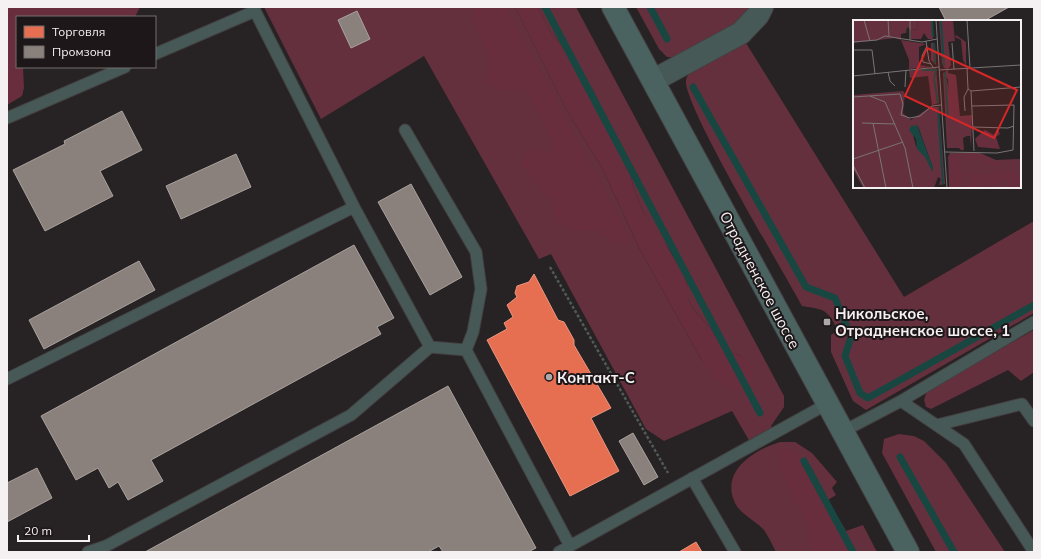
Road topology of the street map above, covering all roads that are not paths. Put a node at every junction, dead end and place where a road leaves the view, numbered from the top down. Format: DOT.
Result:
graph roads {
  1 [pos="613,7"];
  2 [pos="762,7"];
  3 [pos="254,9"];
  4 [pos="156,54"];
  5 [pos="123,68"];
  6 [pos="654,80"];
  7 [pos="7,118"];
  8 [pos="405,130"];
  9 [pos="354,207"];
  10 [pos="1034,322"];
  11 [pos="430,347"];
  12 [pos="466,350"];
  13 [pos="7,379"];
  14 [pos="901,401"];
  15 [pos="827,404"];
  16 [pos="1034,421"];
  17 [pos="937,425"];
  18 [pos="842,432"];
  19 [pos="692,478"];
  20 [pos="570,546"];
  21 [pos="88,552"];
  22 [pos="559,552"];
  23 [pos="735,552"];
  24 [pos="908,552"];
  25 [pos="1034,552"];
  1 -- 6 [label="main road, Отрадненское шоссе"];
  2 -- 6 [label="street"];
  3 -- 4 [label="lane"];
  3 -- 9 [label="lane"];
  5 -- 7 [label="lane"];
  6 -- 15 [label="main road, Отрадненское шоссе"];
  8 -- 12 [label="lane"];
  9 -- 11 [label="lane"];
  9 -- 13 [label="lane"];
  10 -- 14 [label="lane"];
  11 -- 12 [label="lane"];
  11 -- 21 [label="lane"];
  12 -- 20 [label="lane"];
  14 -- 17 [label="lane"];
  14 -- 18 [label="lane"];
  15 -- 18 [label="main road, Отрадненское шоссе"];
  15 -- 19 [label="lane"];
  16 -- 17 [label="lane"];
  17 -- 25 [label="lane"];
  18 -- 24 [label="main road, Отрадненское шоссе"];
  19 -- 20 [label="lane"];
  19 -- 23 [label="lane"];
  20 -- 22 [label="lane"];
}
